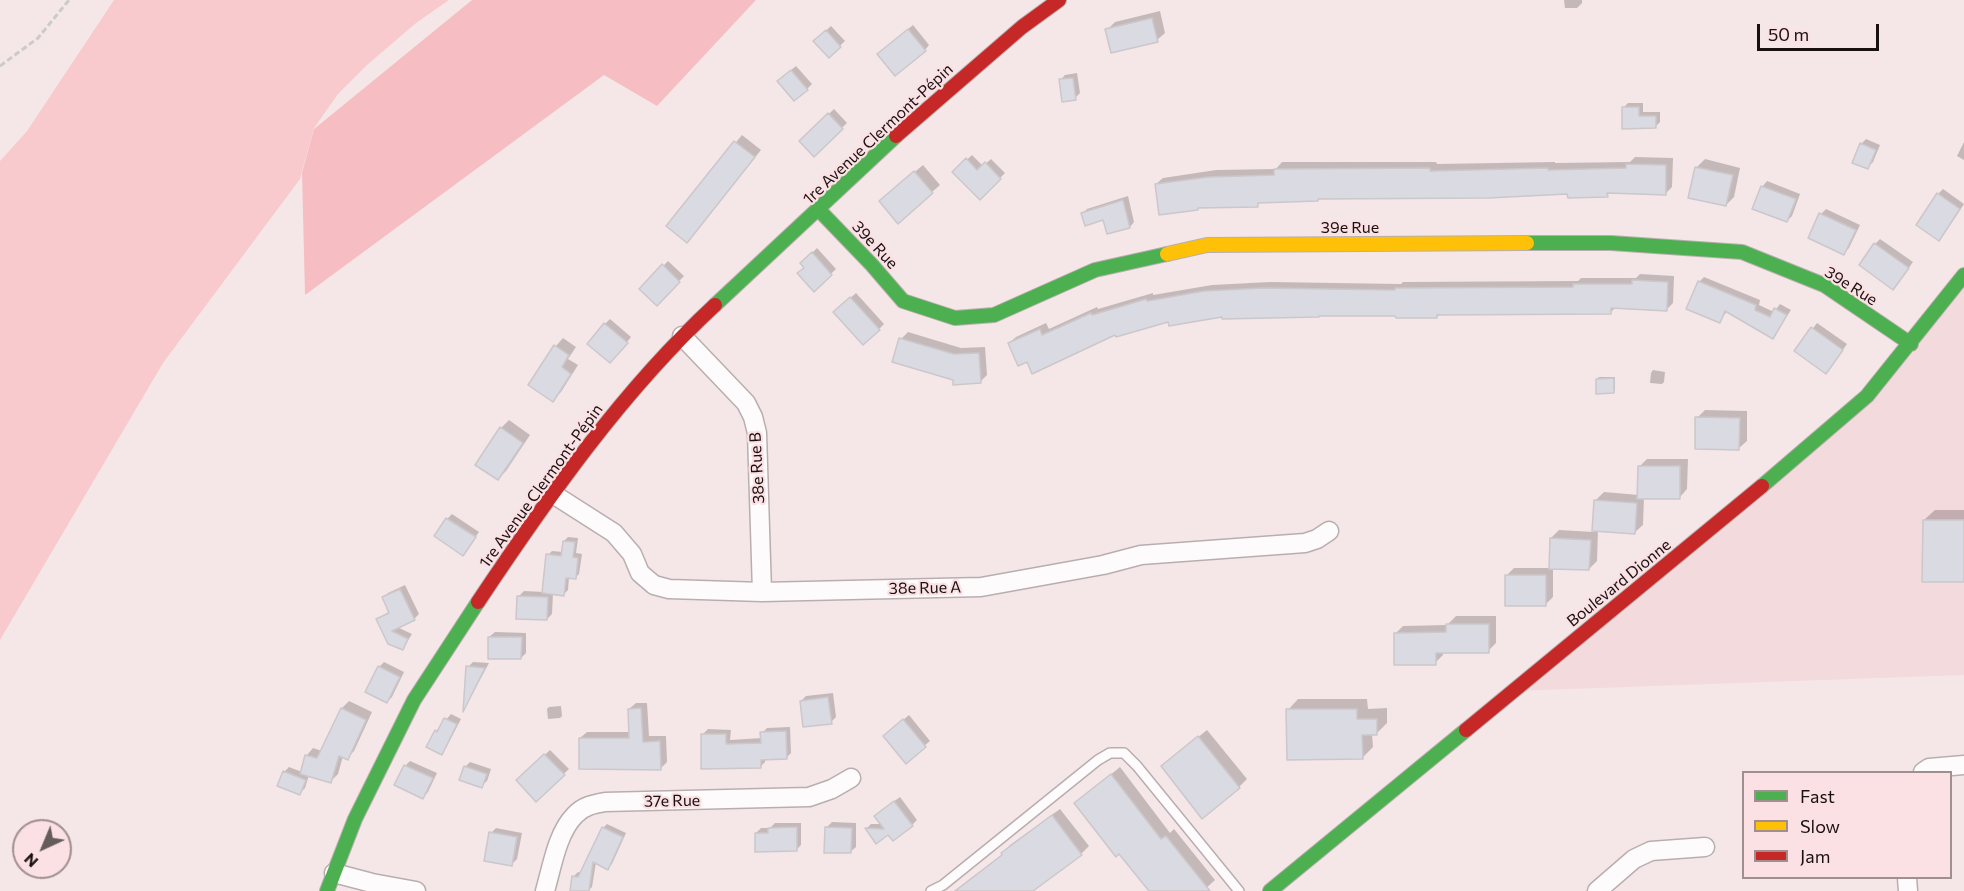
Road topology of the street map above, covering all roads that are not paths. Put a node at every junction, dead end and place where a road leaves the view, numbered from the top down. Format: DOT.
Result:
graph roads {
  1 [pos="1059,0"];
  2 [pos="819,210"];
  3 [pos="1964,275"];
  4 [pos="682,336"];
  5 [pos="1911,344"];
  6 [pos="554,494"];
  7 [pos="1329,531"];
  8 [pos="762,592"];
  9 [pos="1964,765"];
  10 [pos="1924,771"];
  11 [pos="851,778"];
  12 [pos="1706,847"];
  13 [pos="334,873"];
  14 [pos="327,891"];
  15 [pos="416,891"];
  16 [pos="545,891"];
  17 [pos="931,891"];
  18 [pos="1239,891"];
  19 [pos="1270,891"];
  20 [pos="1597,891"];
  1 -- 2 [label="street, 1re Avenue Clermont-Pépin"];
  2 -- 4 [label="street, 1re Avenue Clermont-Pépin"];
  2 -- 5 [label="street, 39e Rue"];
  3 -- 5 [label="street, Boulevard Dionne"];
  4 -- 6 [label="street, 1re Avenue Clermont-Pépin"];
  4 -- 8 [label="street, 38e Rue B"];
  5 -- 19 [label="street, Boulevard Dionne"];
  6 -- 8 [label="street, 38e Rue A"];
  6 -- 13 [label="street, 1re Avenue Clermont-Pépin"];
  7 -- 8 [label="street, 38e Rue A"];
  9 -- 10 [label="street"];
  11 -- 16 [label="street, 37e Rue"];
  12 -- 20 [label="street"];
  13 -- 14 [label="street, 1re Avenue Clermont-Pépin"];
  13 -- 15 [label="street"];
  17 -- 18 [label="lane"];
}
